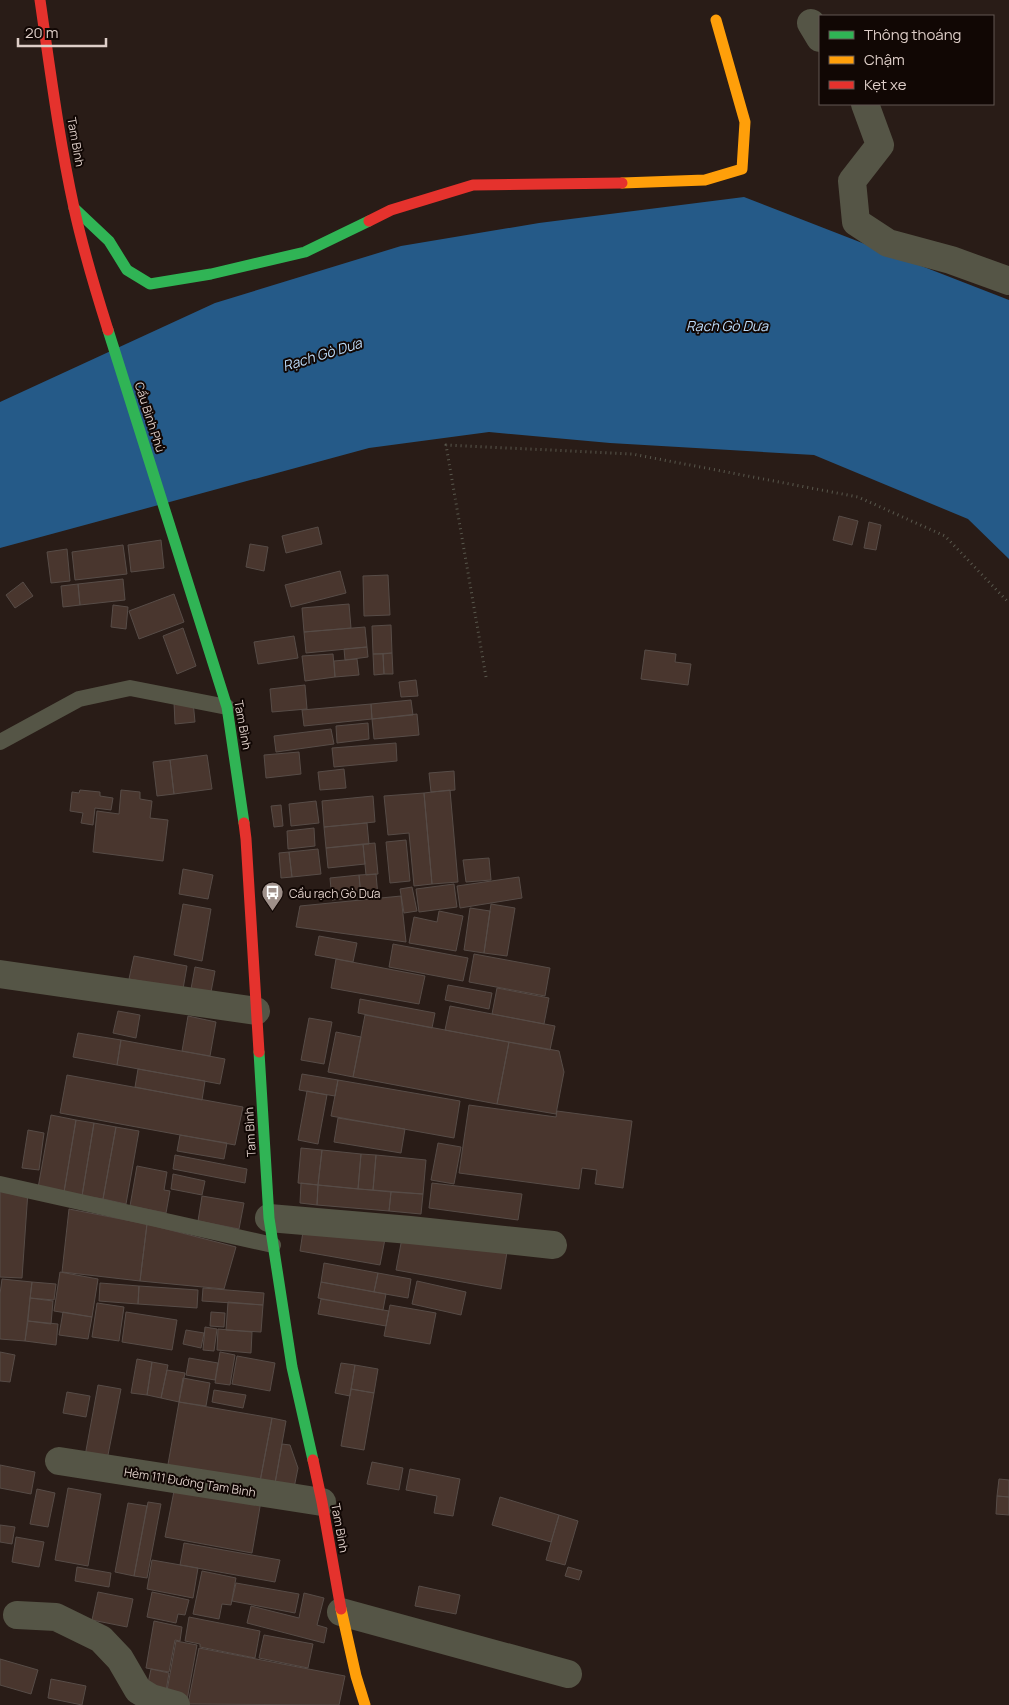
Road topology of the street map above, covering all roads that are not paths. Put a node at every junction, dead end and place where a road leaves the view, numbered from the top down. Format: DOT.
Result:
graph roads {
  1 [pos="40,0"];
  2 [pos="716,20"];
  3 [pos="865,105"];
  4 [pos="74,208"];
  5 [pos="1009,281"];
  6 [pos="94,286"];
  7 [pos="180,556"];
  8 [pos="227,707"];
  9 [pos="0,742"];
  10 [pos="0,974"];
  11 [pos="256,1010"];
  12 [pos="0,1184"];
  13 [pos="269,1218"];
  14 [pos="273,1245"];
  15 [pos="553,1245"];
  16 [pos="59,1461"];
  17 [pos="322,1502"];
  18 [pos="341,1612"];
  19 [pos="18,1615"];
  20 [pos="568,1674"];
  21 [pos="176,1705"];
  22 [pos="364,1705"];
  1 -- 4 [label="main road, Tam Bình"];
  2 -- 4 [label="main road"];
  3 -- 5 [label="street"];
  4 -- 6 [label="main road, Tam Bình"];
  6 -- 7 [label="main road, Cầu Bình Phú"];
  7 -- 8 [label="main road, Tam Bình"];
  8 -- 9 [label="lane"];
  8 -- 11 [label="main road, Tam Bình"];
  10 -- 11 [label="street"];
  11 -- 13 [label="main road, Tam Bình"];
  12 -- 14 [label="lane"];
  13 -- 14 [label="main road, Tam Bình"];
  13 -- 15 [label="street"];
  14 -- 17 [label="main road, Tam Bình"];
  16 -- 17 [label="street, Hẻm 111 Đường Tam Bình"];
  17 -- 18 [label="main road, Tam Bình"];
  18 -- 20 [label="street"];
  18 -- 22 [label="main road, Tam Bình"];
  19 -- 21 [label="street"];
}
